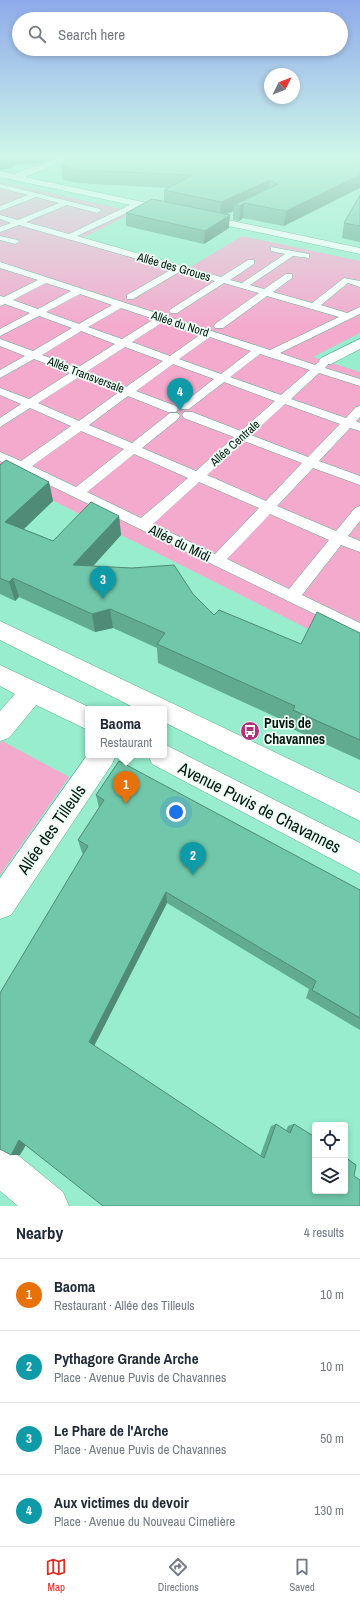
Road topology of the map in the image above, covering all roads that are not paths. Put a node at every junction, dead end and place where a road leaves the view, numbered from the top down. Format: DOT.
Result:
graph roads {
  1 [pos="41,213"];
  2 [pos="120,213"];
  3 [pos="183,213"];
  4 [pos="231,216"];
  5 [pos="0,217"];
  6 [pos="219,221"];
  7 [pos="19,222"];
  8 [pos="0,230"];
  9 [pos="70,237"];
  10 [pos="0,238"];
  11 [pos="15,242"];
  12 [pos="274,249"];
  13 [pos="360,251"];
  14 [pos="292,253"];
  15 [pos="306,256"];
  16 [pos="250,262"];
  17 [pos="0,265"];
  18 [pos="10,268"];
  19 [pos="180,268"];
  20 [pos="0,273"];
  21 [pos="289,276"];
  22 [pos="45,280"];
  23 [pos="222,280"];
  24 [pos="360,284"];
  25 [pos="243,286"];
  26 [pos="79,291"];
  27 [pos="265,292"];
  28 [pos="130,297"];
  29 [pos="1,301"];
  30 [pos="120,304"];
  31 [pos="314,306"];
  32 [pos="360,310"];
  33 [pos="174,311"];
  34 [pos="38,313"];
  35 [pos="348,316"];
  36 [pos="162,318"];
  37 [pos="219,326"];
  38 [pos="80,328"];
  39 [pos="0,333"];
  40 [pos="209,333"];
  41 [pos="0,342"];
  42 [pos="124,343"];
  43 [pos="360,343"];
  44 [pos="258,350"];
  45 [pos="271,354"];
  46 [pos="33,355"];
  47 [pos="171,360"];
  48 [pos="322,365"];
  49 [pos="78,372"];
  50 [pos="0,375"];
  51 [pos="222,378"];
  52 [pos="360,383"];
  53 [pos="0,391"];
  54 [pos="128,391"];
  55 [pos="283,400"];
  56 [pos="30,404"];
  57 [pos="360,410"];
  58 [pos="187,411"];
  59 [pos="173,412"];
  60 [pos="0,423"];
  61 [pos="80,425"];
  62 [pos="354,425"];
  63 [pos="243,436"];
  64 [pos="133,448"];
  65 [pos="0,456"];
  66 [pos="311,462"];
  67 [pos="22,467"];
  68 [pos="198,476"];
  69 [pos="360,481"];
  70 [pos="77,493"];
  71 [pos="268,507"];
  72 [pos="360,511"];
  73 [pos="143,525"];
  74 [pos="339,538"];
  75 [pos="360,547"];
  76 [pos="217,561"];
  77 [pos="292,597"];
  78 [pos="0,630"];
  79 [pos="360,630"];
  80 [pos="0,675"];
  81 [pos="32,692"];
  82 [pos="155,706"];
  83 [pos="167,712"];
  84 [pos="85,718"];
  85 [pos="0,730"];
  86 [pos="101,758"];
  87 [pos="167,758"];
  88 [pos="360,807"];
  89 [pos="360,859"];
  90 [pos="0,904"];
  91 [pos="0,1166"];
  92 [pos="50,1206"];
  1 -- 7 [label="lane"];
  2 -- 9 [label="lane"];
  3 -- 6 [label="street"];
  4 -- 6 [label="lane"];
  5 -- 7 [label="lane, Allée des Groues"];
  6 -- 13 [label="street"];
  7 -- 8 [label="lane"];
  7 -- 9 [label="lane, Allée des Groues"];
  9 -- 19 [label="lane, Allée des Groues"];
  10 -- 11 [label="lane"];
  12 -- 14 [label="lane"];
  14 -- 15 [label="lane"];
  14 -- 25 [label="lane"];
  16 -- 23 [label="lane"];
  17 -- 18 [label="lane, Allée du Nord"];
  18 -- 20 [label="lane"];
  18 -- 22 [label="lane, Allée du Nord"];
  19 -- 23 [label="lane, Allée des Groues"];
  19 -- 28 [label="lane"];
  21 -- 27 [label="lane"];
  22 -- 26 [label="lane, Allée du Nord"];
  22 -- 29 [label="lane"];
  23 -- 25 [label="lane, Allée des Groues"];
  23 -- 33 [label="lane"];
  24 -- 31 [label="lane"];
  25 -- 27 [label="lane, Allée des Groues"];
  26 -- 30 [label="lane, Allée du Nord"];
  26 -- 34 [label="lane"];
  27 -- 31 [label="lane, Allée des Groues"];
  27 -- 37 [label="lane"];
  29 -- 34 [label="lane"];
  30 -- 36 [label="lane, Allée du Nord"];
  30 -- 38 [label="lane"];
  31 -- 35 [label="lane, Allée des Groues"];
  32 -- 35 [label="lane"];
  34 -- 38 [label="lane"];
  34 -- 39 [label="lane"];
  35 -- 45 [label="lane"];
  36 -- 40 [label="lane, Allée du Nord"];
  36 -- 42 [label="lane"];
  38 -- 42 [label="lane"];
  38 -- 46 [label="lane"];
  40 -- 44 [label="lane, Allée du Nord"];
  40 -- 47 [label="lane"];
  41 -- 46 [label="lane, Allée Transversale"];
  42 -- 47 [label="lane"];
  42 -- 49 [label="lane"];
  43 -- 48 [label="street"];
  44 -- 45 [label="lane, Allée du Nord"];
  44 -- 51 [label="lane"];
  45 -- 48 [label="lane, Allée du Nord"];
  46 -- 49 [label="lane, Allée Transversale"];
  46 -- 50 [label="lane"];
  47 -- 51 [label="lane"];
  47 -- 54 [label="lane"];
  48 -- 52 [label="lane, Allée du Nord"];
  48 -- 55 [label="lane, Allée Centrale"];
  49 -- 54 [label="lane, Allée Transversale"];
  49 -- 56 [label="lane"];
  51 -- 55 [label="lane"];
  51 -- 58 [label="lane"];
  53 -- 56 [label="lane"];
  54 -- 59 [label="lane, Allée Transversale"];
  54 -- 61 [label="lane"];
  55 -- 62 [label="lane"];
  55 -- 63 [label="lane, Allée Centrale"];
  56 -- 60 [label="lane"];
  56 -- 61 [label="lane"];
  57 -- 62 [label="lane"];
  58 -- 59 [label="lane, Allée Transversale"];
  58 -- 63 [label="lane, Allée Transversale"];
  59 -- 64 [label="lane"];
  61 -- 64 [label="lane"];
  61 -- 67 [label="lane"];
  62 -- 66 [label="lane"];
  63 -- 66 [label="lane, Allée Transversale"];
  63 -- 68 [label="lane, Allée Centrale"];
  64 -- 68 [label="lane"];
  64 -- 70 [label="lane"];
  65 -- 67 [label="lane, Allée du Midi"];
  66 -- 69 [label="lane, Allée Transversale"];
  66 -- 71 [label="lane"];
  67 -- 70 [label="lane, Allée du Midi"];
  68 -- 71 [label="lane"];
  68 -- 73 [label="lane, Allée Centrale"];
  70 -- 73 [label="lane, Allée du Midi"];
  71 -- 74 [label="lane"];
  71 -- 76 [label="lane"];
  72 -- 74 [label="lane"];
  73 -- 76 [label="lane, Allée du Midi"];
  74 -- 75 [label="lane"];
  74 -- 77 [label="lane"];
  76 -- 77 [label="lane, Allée du Midi"];
  77 -- 79 [label="lane, Allée du Midi"];
  78 -- 82 [label="street"];
  80 -- 81 [label="street"];
  81 -- 84 [label="street"];
  81 -- 85 [label="street"];
  83 -- 88 [label="street"];
  86 -- 90 [label="street, Allée des Tilleuls"];
  87 -- 89 [label="street, Avenue Puvis de Chavannes"];
  91 -- 92 [label="street"];
}
